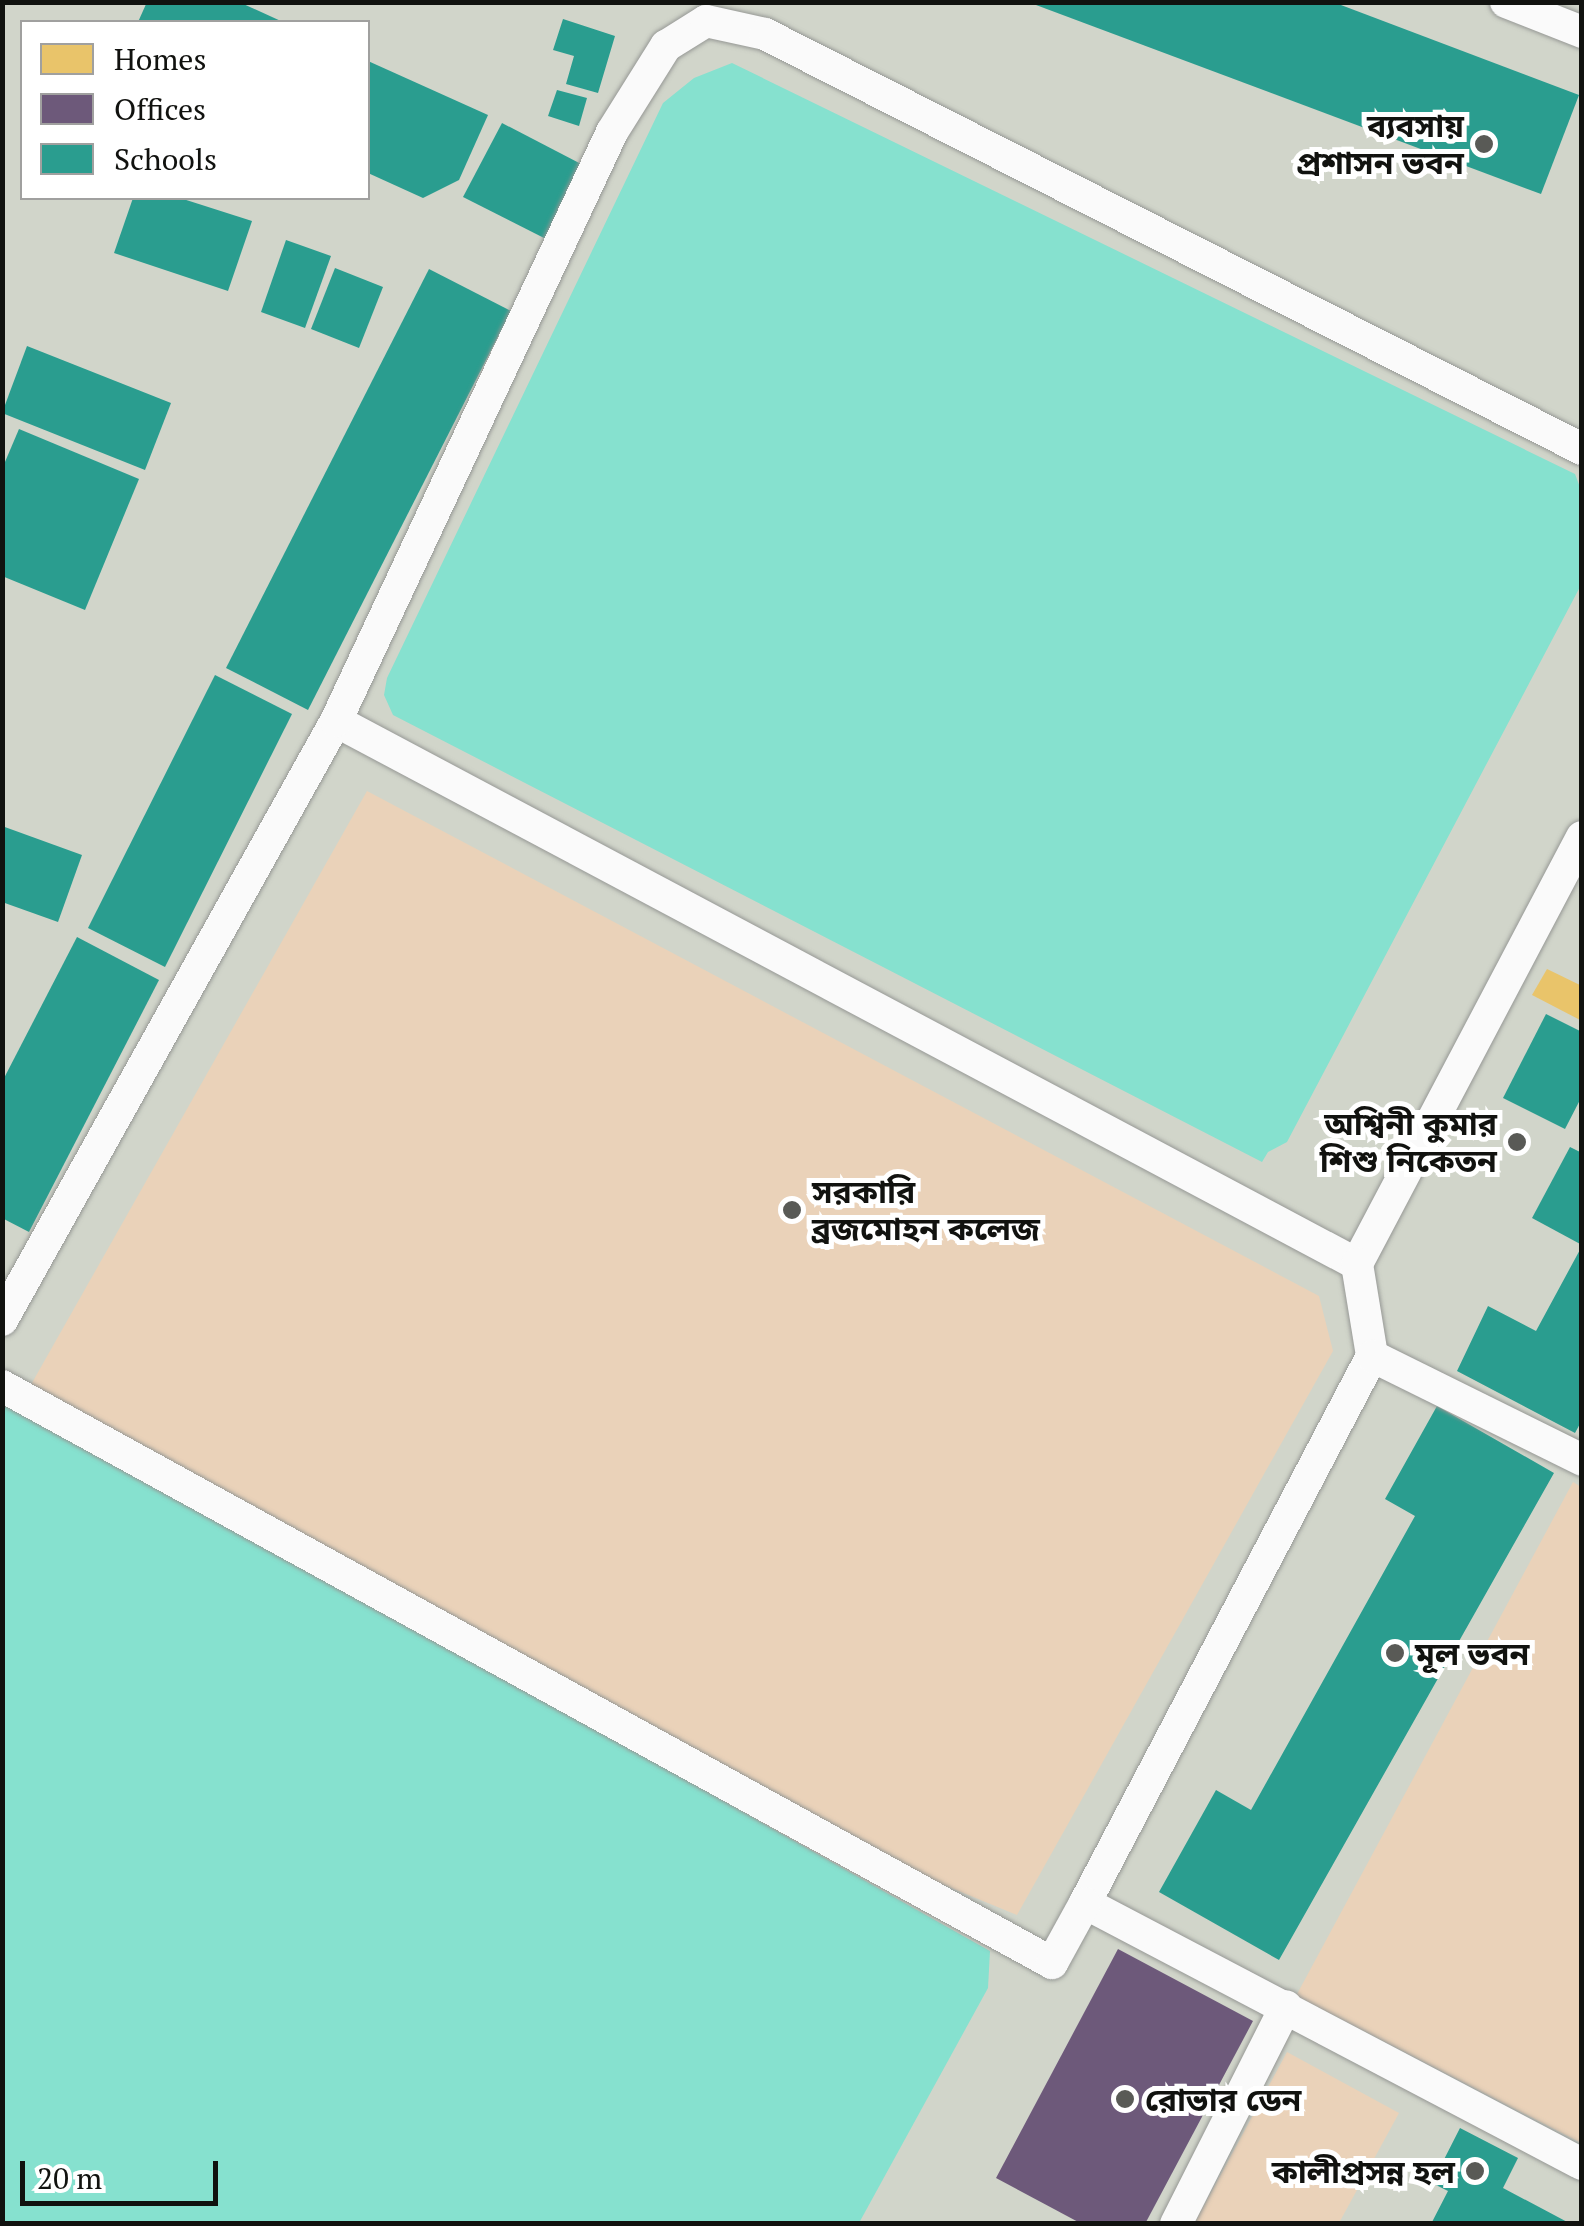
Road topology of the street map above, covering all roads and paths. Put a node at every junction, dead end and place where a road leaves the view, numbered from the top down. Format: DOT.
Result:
graph roads {
  1 [pos="1506,2"];
  2 [pos="1582,32"];
  3 [pos="1582,450"];
  4 [pos="336,721"];
  5 [pos="1582,836"];
  6 [pos="1357,1264"];
  7 [pos="2,1320"];
  8 [pos="1372,1356"];
  9 [pos="2,1386"];
  10 [pos="1582,1460"];
  11 [pos="1085,1904"];
  12 [pos="1286,2006"];
  13 [pos="1582,2164"];
  14 [pos="1176,2224"];
  1 -- 2 [label="lane"];
  3 -- 4 [label="lane"];
  4 -- 6 [label="lane"];
  4 -- 7 [label="lane"];
  5 -- 6 [label="lane"];
  6 -- 8 [label="lane"];
  8 -- 10 [label="lane"];
  8 -- 11 [label="lane"];
  9 -- 11 [label="lane"];
  11 -- 12 [label="lane"];
  12 -- 13 [label="lane"];
  12 -- 14 [label="lane"];
}
